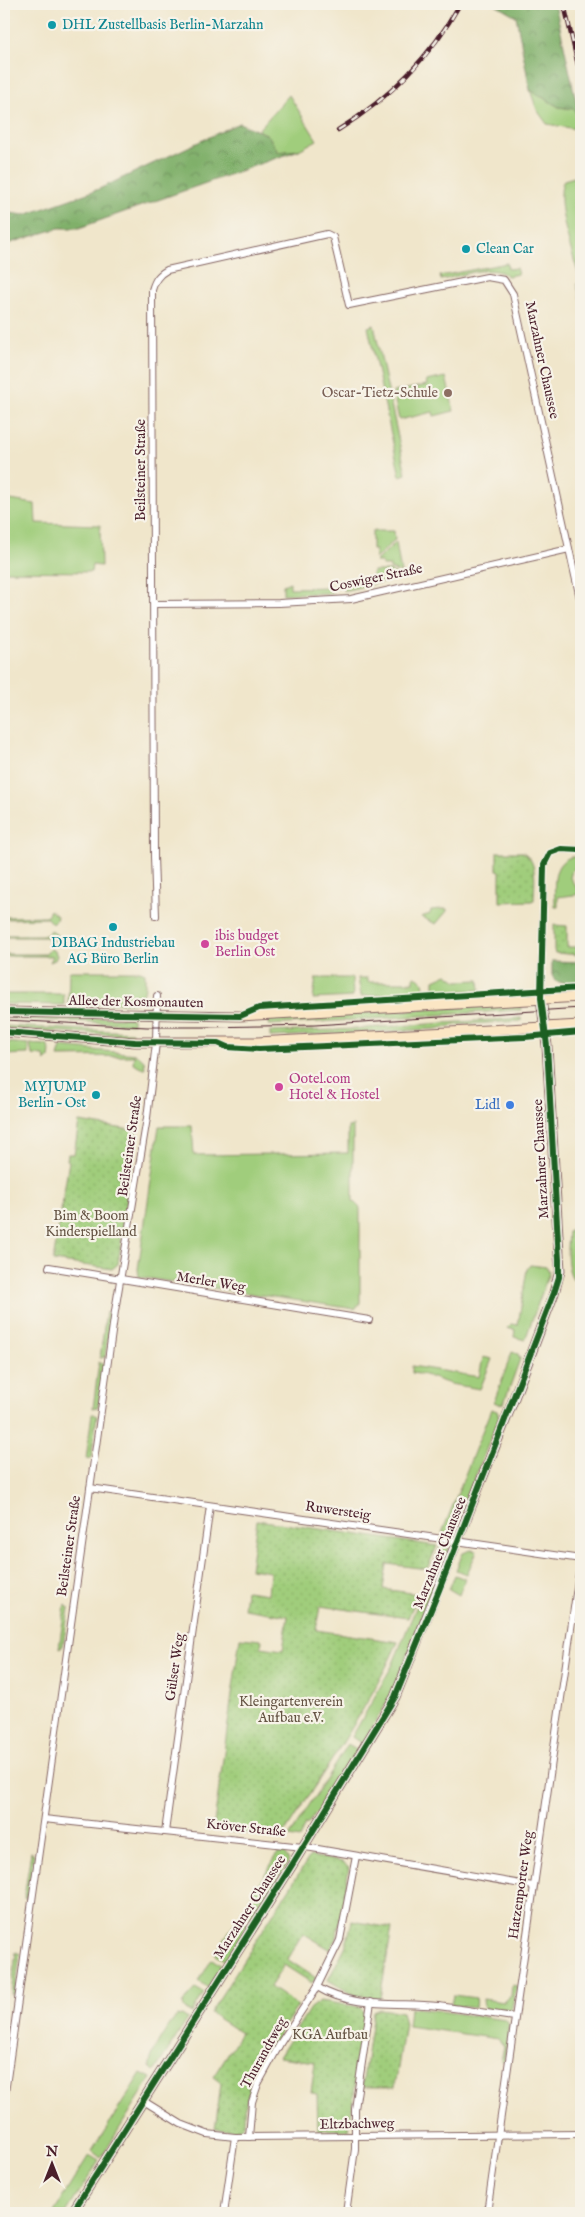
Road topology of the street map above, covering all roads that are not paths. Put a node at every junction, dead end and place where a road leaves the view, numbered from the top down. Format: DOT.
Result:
graph roads {
  1 [pos="349,305"];
  2 [pos="569,549"];
  3 [pos="581,603"];
  4 [pos="154,604"];
  5 [pos="581,850"];
  6 [pos="156,916"];
  7 [pos="157,996"];
  8 [pos="581,997"];
  9 [pos="541,998"];
  10 [pos="4,1012"];
  11 [pos="157,1014"];
  12 [pos="581,1026"];
  13 [pos="544,1027"];
  14 [pos="4,1032"];
  15 [pos="156,1043"];
  16 [pos="49,1267"];
  17 [pos="122,1280"];
  18 [pos="369,1320"];
  19 [pos="90,1488"];
  20 [pos="210,1506"];
  21 [pos="458,1542"];
  22 [pos="581,1559"];
  23 [pos="44,1819"];
  24 [pos="165,1832"];
  25 [pos="303,1847"];
  26 [pos="356,1856"];
  27 [pos="533,1886"];
  28 [pos="317,1987"];
  29 [pos="370,2002"];
  30 [pos="515,2018"];
  31 [pos="4,2100"];
  32 [pos="142,2100"];
  33 [pos="498,2134"];
  34 [pos="581,2134"];
  35 [pos="235,2137"];
  36 [pos="249,2137"];
  37 [pos="355,2137"];
  38 [pos="72,2213"];
  39 [pos="224,2213"];
  40 [pos="346,2213"];
  41 [pos="487,2213"];
  1 -- 2 [label="street, Marzahner Chaussee"];
  1 -- 4 [label="street, Beilsteiner Straße"];
  2 -- 3 [label="street, Marzahner Chaussee"];
  2 -- 4 [label="street, Coswiger Straße"];
  4 -- 6 [label="street, Beilsteiner Straße"];
  5 -- 9 [label="street, Marzahner Chaussee"];
  7 -- 11 [label="street, Beilsteiner Straße"];
  8 -- 9 [label="main road, Allee der Kosmonauten"];
  9 -- 11 [label="main road, Allee der Kosmonauten"];
  9 -- 13 [label="street, Marzahner Chaussee"];
  10 -- 11 [label="main road, Allee der Kosmonauten"];
  11 -- 15 [label="street, Beilsteiner Straße"];
  12 -- 13 [label="main road"];
  13 -- 15 [label="main road"];
  13 -- 21 [label="street, Marzahner Chaussee"];
  14 -- 15 [label="main road"];
  15 -- 17 [label="street, Beilsteiner Straße"];
  16 -- 17 [label="street, Merler Weg"];
  17 -- 18 [label="street, Merler Weg"];
  17 -- 19 [label="street, Beilsteiner Straße"];
  19 -- 20 [label="street, Ruwersteig"];
  19 -- 23 [label="street, Beilsteiner Straße"];
  20 -- 21 [label="street, Ruwersteig"];
  20 -- 24 [label="street, Gülser Weg"];
  21 -- 22 [label="street, Ruwersteig"];
  21 -- 25 [label="street, Marzahner Chaussee"];
  22 -- 27 [label="street, Hatzenporter Weg"];
  23 -- 24 [label="street, Kröver Straße"];
  23 -- 31 [label="street, Beilsteiner Straße"];
  24 -- 25 [label="street, Kröver Straße"];
  25 -- 26 [label="street, Kröver Straße"];
  25 -- 32 [label="street, Marzahner Chaussee"];
  26 -- 27 [label="street, Kröver Straße"];
  26 -- 28 [label="street, Thurandtweg"];
  27 -- 30 [label="street, Hatzenporter Weg"];
  28 -- 29 [label="street"];
  28 -- 36 [label="street, Thurandtweg"];
  29 -- 30 [label="street"];
  29 -- 37 [label="street"];
  30 -- 33 [label="street, Hatzenporter Weg"];
  32 -- 35 [label="street, Eltzbachweg"];
  32 -- 38 [label="street, Marzahner Chaussee"];
  33 -- 34 [label="street, Eltzbachweg"];
  33 -- 37 [label="street, Eltzbachweg"];
  33 -- 41 [label="street, Hatzenporter Weg"];
  35 -- 36 [label="street, Eltzbachweg"];
  35 -- 39 [label="street"];
  36 -- 37 [label="street, Eltzbachweg"];
  37 -- 40 [label="street"];
}
